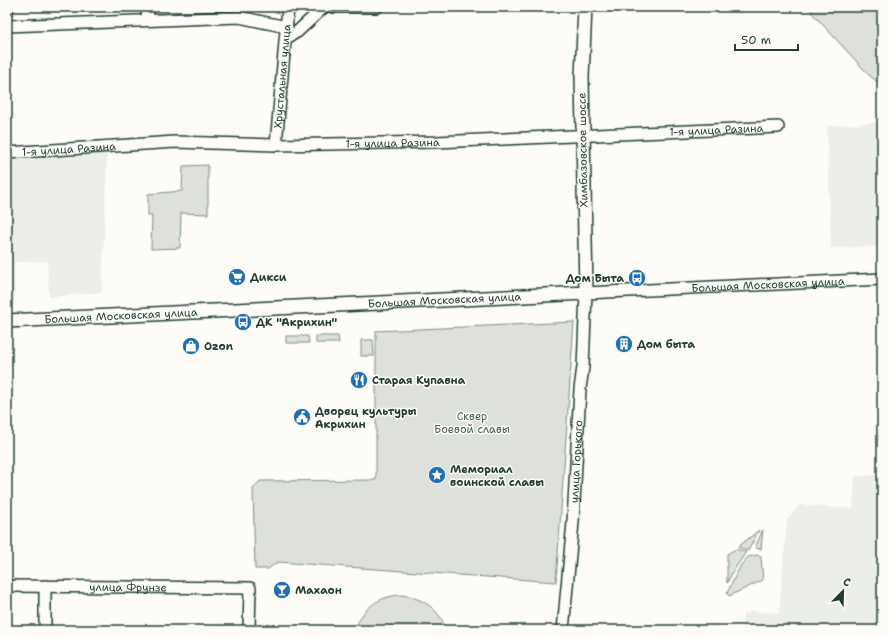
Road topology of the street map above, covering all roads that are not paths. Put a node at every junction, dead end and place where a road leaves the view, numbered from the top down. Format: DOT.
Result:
graph roads {
  1 [pos="8,7"];
  2 [pos="149,7"];
  3 [pos="288,7"];
  4 [pos="324,7"];
  5 [pos="333,7"];
  6 [pos="377,7"];
  7 [pos="585,7"];
  8 [pos="7,11"];
  9 [pos="146,20"];
  10 [pos="7,26"];
  11 [pos="286,32"];
  12 [pos="778,127"];
  13 [pos="582,136"];
  14 [pos="276,145"];
  15 [pos="7,153"];
  16 [pos="882,279"];
  17 [pos="586,293"];
  18 [pos="7,321"];
  19 [pos="7,586"];
  20 [pos="45,586"];
  21 [pos="45,630"];
  22 [pos="250,630"];
  23 [pos="563,630"];
  1 -- 8 [label="street"];
  2 -- 9 [label="street"];
  3 -- 11 [label="street, Хрустальная улица"];
  4 -- 11 [label="street"];
  5 -- 6 [label="street"];
  7 -- 13 [label="main road, Химбазовское шоссе"];
  9 -- 10 [label="street"];
  9 -- 11 [label="street"];
  11 -- 14 [label="street, Хрустальная улица"];
  12 -- 13 [label="street, 1-я улица Разина"];
  13 -- 14 [label="street, 1-я улица Разина"];
  13 -- 17 [label="main road, Химбазовское шоссе"];
  14 -- 15 [label="street, 1-я улица Разина"];
  16 -- 17 [label="street, Большая Московская улица"];
  17 -- 18 [label="main road, Большая Московская улица"];
  17 -- 23 [label="street, улица Горького"];
  19 -- 20 [label="street, улица Фрунзе"];
  20 -- 21 [label="street"];
  20 -- 22 [label="street, улица Фрунзе"];
}
